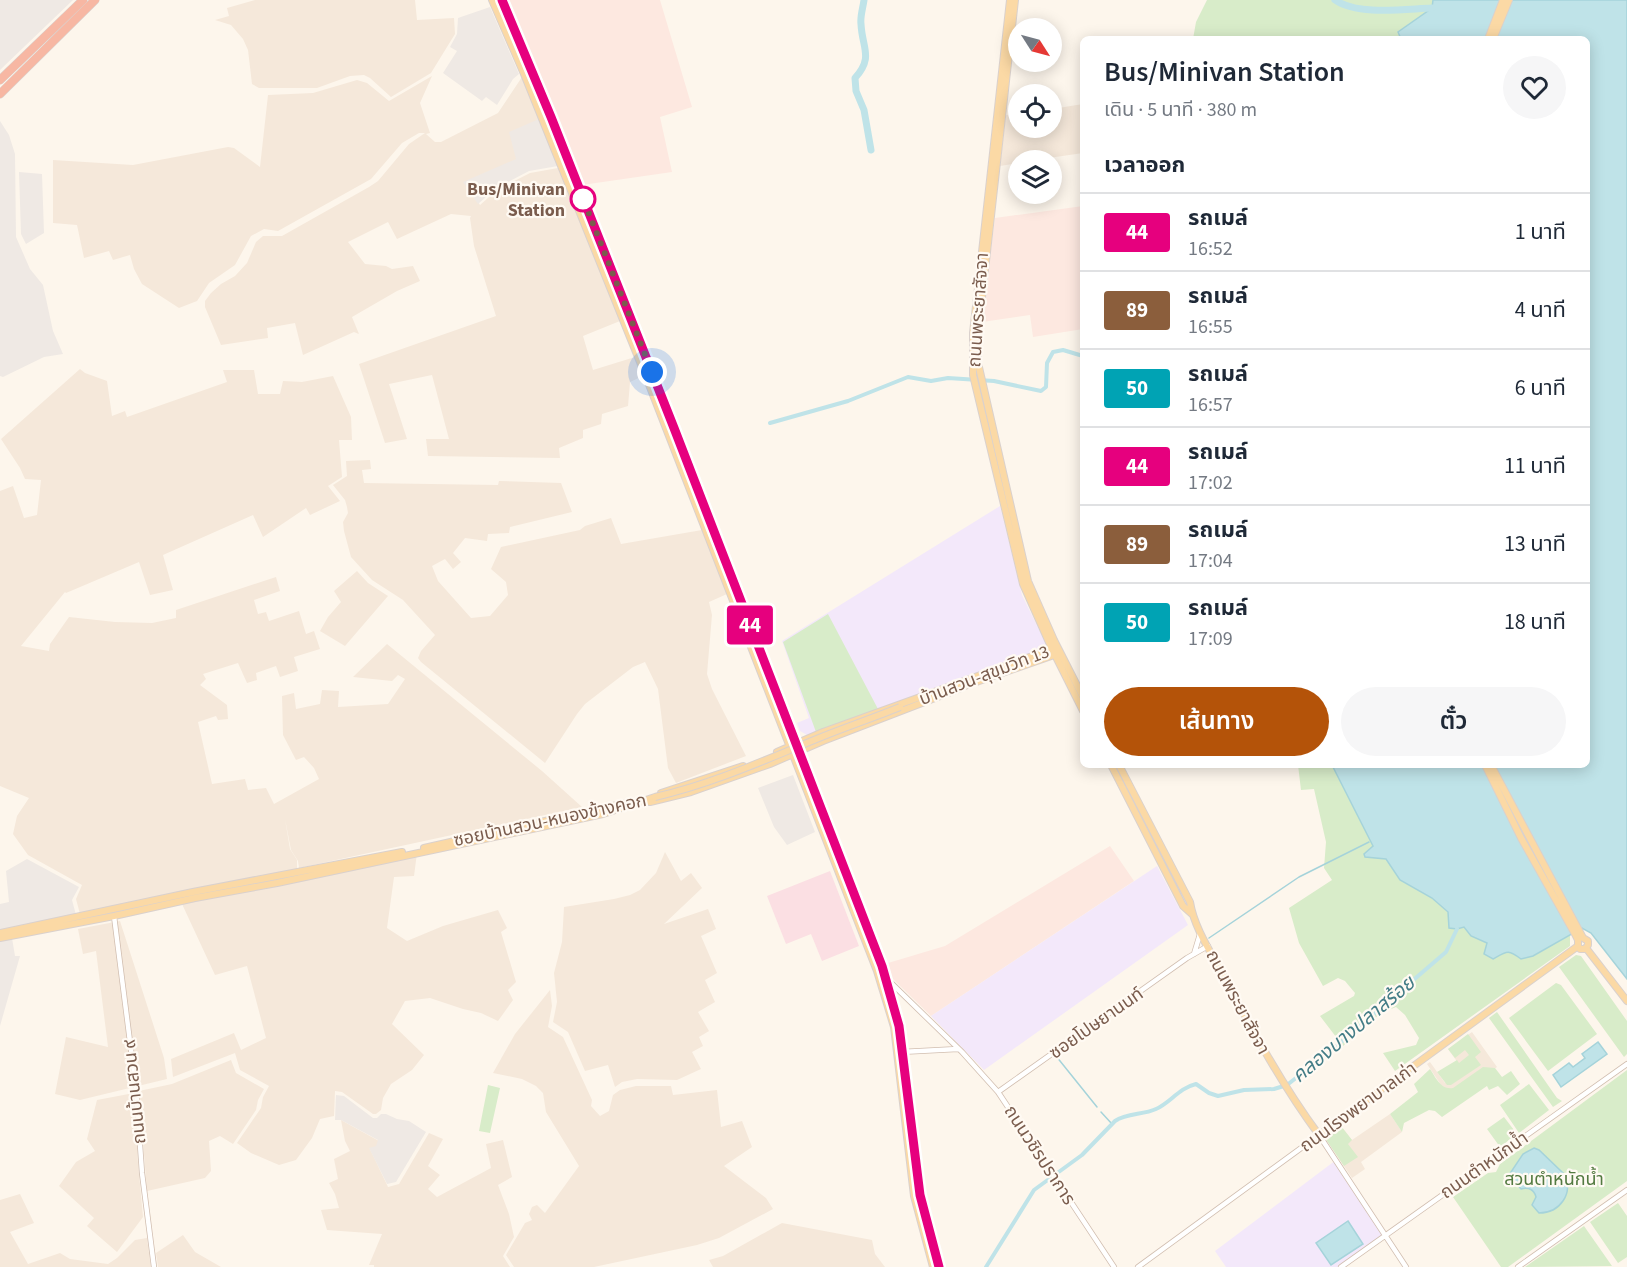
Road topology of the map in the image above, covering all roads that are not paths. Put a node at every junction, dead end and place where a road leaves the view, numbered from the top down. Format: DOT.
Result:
graph roads {
  1 [pos="83,0"];
  2 [pos="95,0"];
  3 [pos="492,0"];
  4 [pos="502,0"];
  5 [pos="1010,0"];
  6 [pos="1015,0"];
  7 [pos="1503,0"];
  8 [pos="1509,0"];
  9 [pos="1010,18"];
  10 [pos="1012,18"];
  11 [pos="1489,36"];
  12 [pos="1494,36"];
  13 [pos="1008,48"];
  14 [pos="0,80"];
  15 [pos="0,94"];
  16 [pos="601,244"];
  17 [pos="593,247"];
  18 [pos="1056,651"];
  19 [pos="960,685"];
  20 [pos="1080,692"];
  21 [pos="1080,704"];
  22 [pos="793,745"];
  23 [pos="796,753"];
  24 [pos="757,765"];
  25 [pos="1117,768"];
  26 [pos="1486,768"];
  27 [pos="1493,768"];
  28 [pos="655,797"];
  29 [pos="623,806"];
  30 [pos="1140,814"];
  31 [pos="1190,902"];
  32 [pos="1183,906"];
  33 [pos="113,913"];
  34 [pos="1192,915"];
  35 [pos="1201,932"];
  36 [pos="0,933"];
  37 [pos="0,938"];
  38 [pos="1579,938"];
  39 [pos="1208,946"];
  40 [pos="1194,954"];
  41 [pos="886,978"];
  42 [pos="1627,1001"];
  43 [pos="958,1049"];
  44 [pos="900,1052"];
  45 [pos="1627,1064"];
  46 [pos="998,1092"];
  47 [pos="1319,1135"];
  48 [pos="913,1160"];
  49 [pos="1627,1190"];
  50 [pos="1385,1236"];
  51 [pos="1114,1266"];
  52 [pos="153,1267"];
  53 [pos="933,1267"];
  54 [pos="939,1267"];
  55 [pos="1138,1267"];
  56 [pos="1341,1267"];
  57 [pos="1406,1267"];
  58 [pos="1518,1267"];
  1 -- 14 [label="highway"];
  2 -- 15 [label="highway"];
  3 -- 17 [label="main road"];
  4 -- 16 [label="main road"];
  5 -- 9 [label="main road, ถนนพระยาสัจจา"];
  6 -- 10 [label="main road, ถนนพระยาสัจจา"];
  7 -- 11 [label="main road"];
  8 -- 12 [label="main road"];
  13 -- 18 [label="main road, ถนนพระยาสัจจา"];
  16 -- 17 [label="main road"];
  16 -- 22 [label="main road"];
  17 -- 22 [label="main road"];
  18 -- 19 [label="main road, บ้านสวน-สุขุมวิท 13"];
  18 -- 20 [label="main road, ถนนพระยาสัจจา"];
  18 -- 21 [label="main road, ถนนพระยาสัจจา"];
  19 -- 22 [label="main road"];
  19 -- 23 [label="main road"];
  19 -- 28 [label="main road, บ้านสวน-สุขุมวิท 13, bridge"];
  22 -- 23 [label="main road"];
  22 -- 24 [label="main road"];
  23 -- 24 [label="main road"];
  23 -- 41 [label="main road"];
  23 -- 44 [label="main road"];
  24 -- 29 [label="main road"];
  25 -- 30 [label="main road, ถนนพระยาสัจจา"];
  26 -- 38 [label="main road"];
  27 -- 38 [label="main road"];
  28 -- 29 [label="main road, ซอยบ้านสวน-หนองข้างคอก"];
  29 -- 33 [label="main road, ซอยบ้านสวน-หนองข้างคอก"];
  30 -- 31 [label="main road, ถนนพระยาสัจจา"];
  30 -- 32 [label="main road, ถนนพระยาสัจจา"];
  31 -- 32 [label="main road"];
  31 -- 34 [label="main road, ถนนพระยาสัจจา"];
  32 -- 34 [label="main road, ถนนพระยาสัจจา"];
  33 -- 36 [label="main road, ซอยบ้านสวน-หนองข้างคอก"];
  33 -- 37 [label="main road, ซอยบ้านสวน-หนองข้างคอก"];
  33 -- 52 [label="street, ถนนบ้านสวน ๙"];
  34 -- 35 [label="main road, ถนนพระยาสัจจา"];
  35 -- 39 [label="main road, ถนนพระยาสัจจา"];
  35 -- 40 [label="street"];
  38 -- 42 [label="main road"];
  38 -- 47 [label="main road, ถนนโรงพยาบาลเก่า"];
  39 -- 40 [label="street, ซอยโปษยานนท์"];
  39 -- 47 [label="main road, ถนนพระยาสัจจา"];
  40 -- 46 [label="street, ซอยโปษยานนท์"];
  41 -- 43 [label="street, ถนนวชิรปราการ"];
  41 -- 44 [label="main road"];
  43 -- 44 [label="street"];
  43 -- 46 [label="street, ถนนวชิรปราการ"];
  44 -- 48 [label="main road"];
  45 -- 50 [label="street, ถนนตำหนักน้ำ"];
  46 -- 51 [label="street, ถนนวชิรปราการ"];
  47 -- 50 [label="street, ถนนพระยาสัจจา"];
  47 -- 55 [label="street, ถนนโรงพยาบาลเก่า"];
  48 -- 53 [label="main road"];
  48 -- 54 [label="main road"];
  49 -- 58 [label="street"];
  50 -- 56 [label="street, ถนนตำหนักน้ำ"];
  50 -- 57 [label="street, ถนนพระยาสัจจา"];
}
